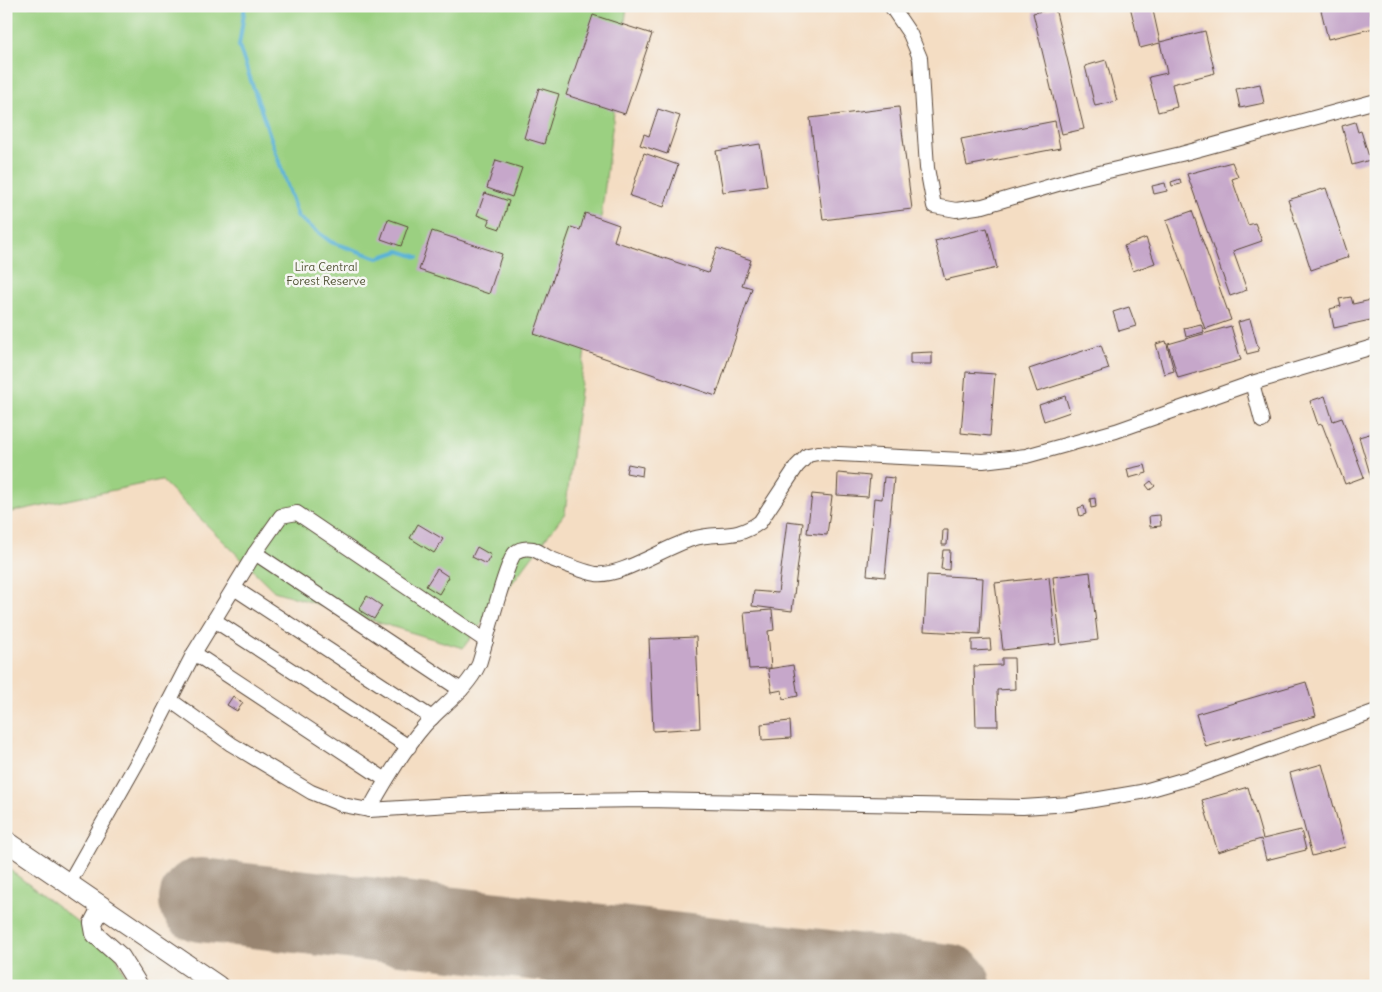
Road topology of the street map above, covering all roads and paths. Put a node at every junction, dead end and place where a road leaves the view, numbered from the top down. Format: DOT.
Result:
graph roads {
  1 [pos="891,6"];
  2 [pos="1376,101"];
  3 [pos="1376,346"];
  4 [pos="1252,382"];
  5 [pos="1262,421"];
  6 [pos="255,553"];
  7 [pos="234,588"];
  8 [pos="214,620"];
  9 [pos="486,641"];
  10 [pos="194,653"];
  11 [pos="460,690"];
  12 [pos="170,700"];
  13 [pos="1376,711"];
  14 [pos="432,718"];
  15 [pos="409,748"];
  16 [pos="386,780"];
  17 [pos="369,810"];
  18 [pos="6,841"];
  19 [pos="70,884"];
  20 [pos="102,906"];
  21 [pos="139,986"];
  22 [pos="218,986"];
  1 -- 2 [label="street"];
  3 -- 4 [label="street"];
  4 -- 5 [label="street"];
  4 -- 9 [label="street"];
  6 -- 7 [label="street"];
  6 -- 9 [label="street"];
  6 -- 11 [label="street"];
  7 -- 8 [label="street"];
  7 -- 14 [label="street"];
  8 -- 10 [label="street"];
  8 -- 15 [label="street"];
  9 -- 11 [label="street"];
  10 -- 12 [label="street"];
  10 -- 16 [label="street"];
  11 -- 14 [label="street"];
  12 -- 17 [label="street"];
  12 -- 19 [label="street"];
  13 -- 17 [label="street"];
  14 -- 15 [label="street"];
  15 -- 16 [label="street"];
  16 -- 17 [label="street"];
  18 -- 19 [label="main road"];
  19 -- 20 [label="main road"];
  20 -- 21 [label="street"];
  20 -- 22 [label="main road"];
}
